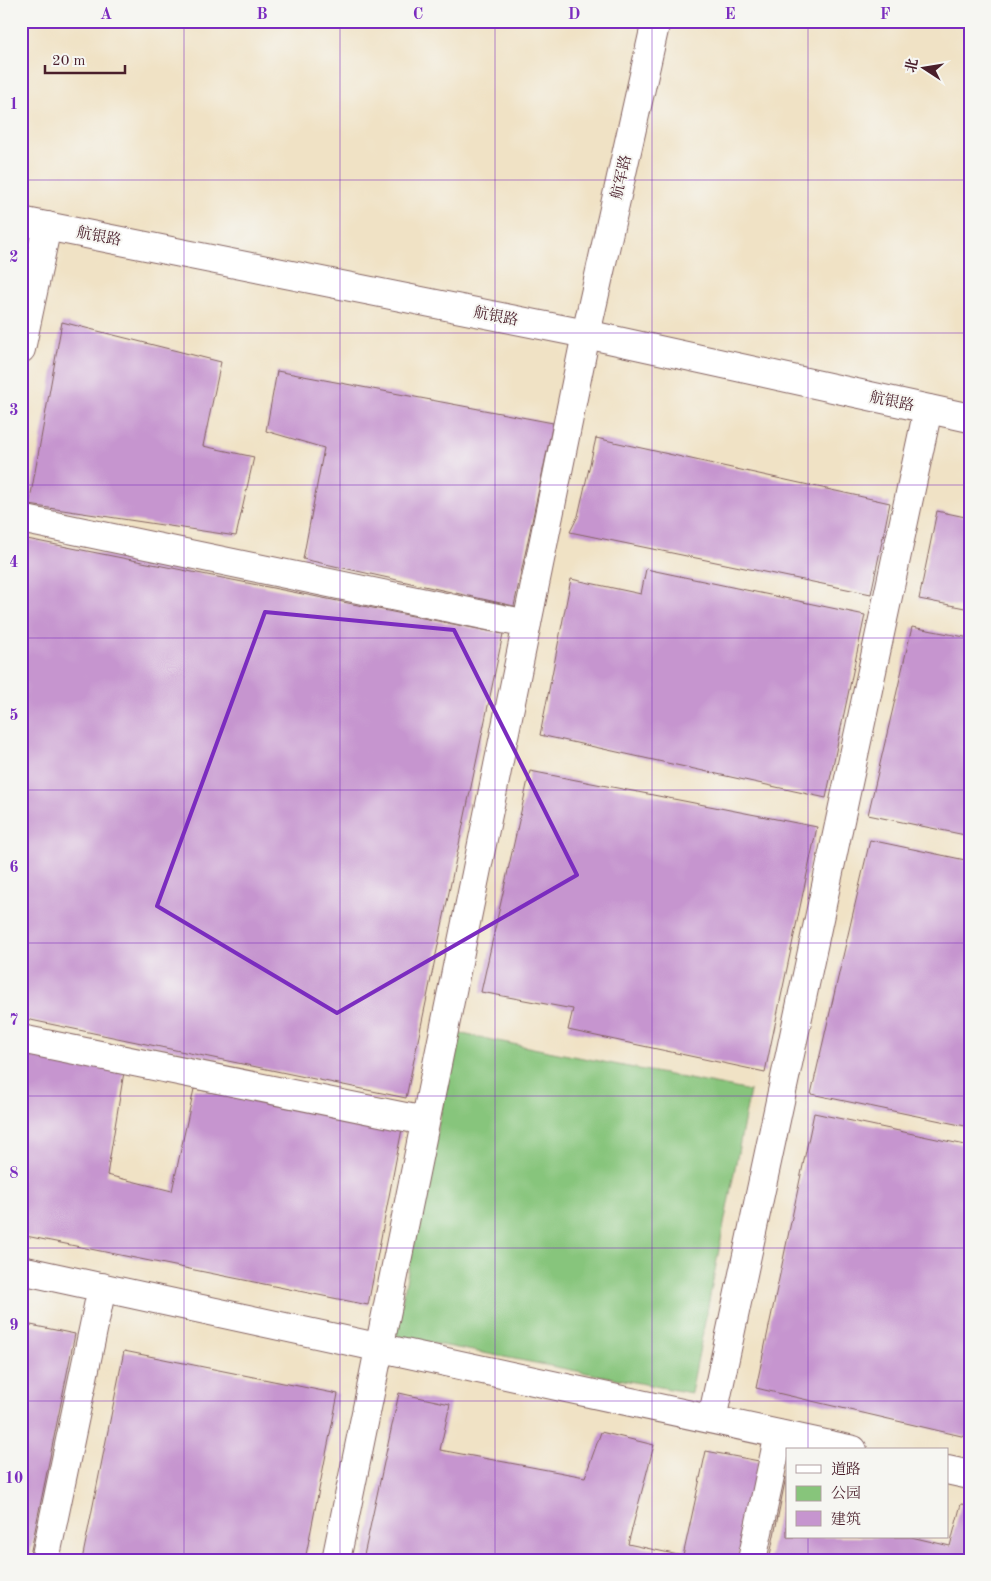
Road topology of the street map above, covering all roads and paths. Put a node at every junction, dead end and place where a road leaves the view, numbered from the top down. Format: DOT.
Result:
graph roads {
  1 [pos="656,21"];
  2 [pos="34,223"];
  3 [pos="586,334"];
  4 [pos="21,349"];
  5 [pos="928,409"];
  6 [pos="970,418"];
  7 [pos="21,519"];
  8 [pos="527,624"];
  9 [pos="21,1039"];
  10 [pos="425,1121"];
  11 [pos="21,1270"];
  12 [pos="102,1287"];
  13 [pos="379,1347"];
  14 [pos="712,1419"];
  15 [pos="779,1434"];
  16 [pos="844,1448"];
  17 [pos="948,1470"];
  18 [pos="970,1475"];
  19 [pos="45,1560"];
  20 [pos="336,1560"];
  21 [pos="752,1560"];
  1 -- 3 [label="street, 航军路"];
  2 -- 3 [label="street, 航银路"];
  2 -- 4 [label="street"];
  3 -- 5 [label="street, 航银路"];
  3 -- 8 [label="street, 航军路"];
  5 -- 6 [label="street, 航银路"];
  5 -- 14 [label="street"];
  7 -- 8 [label="street"];
  8 -- 10 [label="street, 航军路"];
  9 -- 10 [label="street"];
  10 -- 13 [label="street, 航军路"];
  11 -- 12 [label="street"];
  12 -- 13 [label="street"];
  12 -- 19 [label="street"];
  13 -- 14 [label="street"];
  13 -- 20 [label="street, 航军路"];
  14 -- 15 [label="street"];
  15 -- 16 [label="street"];
  15 -- 21 [label="street"];
  17 -- 18 [label="street"];
}
